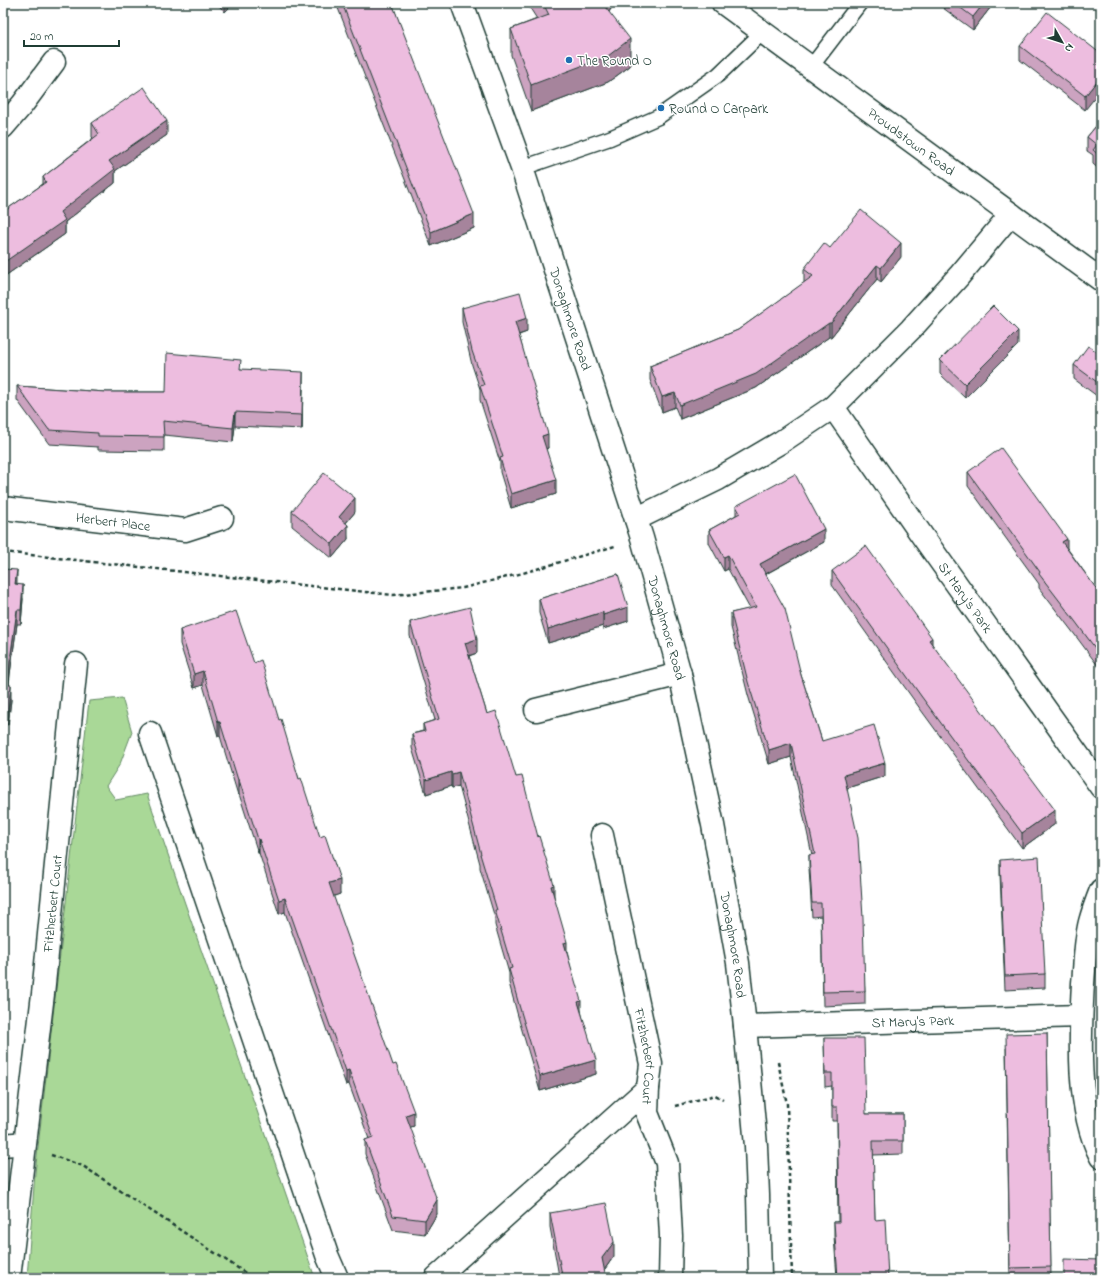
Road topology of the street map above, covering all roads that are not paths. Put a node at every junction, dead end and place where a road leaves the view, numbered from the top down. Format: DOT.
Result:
graph roads {
  1 [pos="462,3"];
  2 [pos="722,3"];
  3 [pos="860,3"];
  4 [pos="763,32"];
  5 [pos="54,62"];
  6 [pos="811,67"];
  7 [pos="3,127"];
  8 [pos="522,168"];
  9 [pos="1011,214"];
  10 [pos="1101,280"];
  11 [pos="833,407"];
  12 [pos="3,508"];
  13 [pos="222,518"];
  14 [pos="639,528"];
  15 [pos="76,664"];
  16 [pos="680,674"];
  17 [pos="536,710"];
  18 [pos="150,733"];
  19 [pos="1101,787"];
  20 [pos="602,835"];
  21 [pos="1101,890"];
  22 [pos="1081,1016"];
  23 [pos="745,1026"];
  24 [pos="648,1088"];
  25 [pos="24,1143"];
  26 [pos="3,1145"];
  27 [pos="1101,1157"];
  28 [pos="9,1278"];
  29 [pos="337,1278"];
  30 [pos="436,1278"];
  31 [pos="670,1278"];
  32 [pos="760,1278"];
  1 -- 8 [label="street, Donaghmore Road"];
  2 -- 4 [label="street, Proudstown Road"];
  3 -- 6 [label="lane"];
  4 -- 6 [label="street, Proudstown Road"];
  4 -- 8 [label="lane"];
  5 -- 7 [label="street"];
  6 -- 9 [label="street, Proudstown Road"];
  8 -- 14 [label="street, Donaghmore Road"];
  9 -- 10 [label="street, Proudstown Road"];
  9 -- 11 [label="street"];
  11 -- 14 [label="street"];
  11 -- 19 [label="street, St Mary's Park"];
  12 -- 13 [label="street, Herbert Place"];
  14 -- 16 [label="street, Donaghmore Road"];
  15 -- 25 [label="street, Fitzherbert Court"];
  16 -- 17 [label="street"];
  16 -- 23 [label="street, Donaghmore Road"];
  18 -- 29 [label="street"];
  20 -- 24 [label="street, Fitzherbert Court"];
  21 -- 22 [label="street"];
  22 -- 23 [label="street, St Mary's Park"];
  22 -- 27 [label="street"];
  23 -- 32 [label="street, Donaghmore Road"];
  24 -- 30 [label="street"];
  24 -- 31 [label="street, Fitzherbert Court"];
  25 -- 26 [label="street"];
  25 -- 28 [label="street, Fitzherbert Court"];
}
